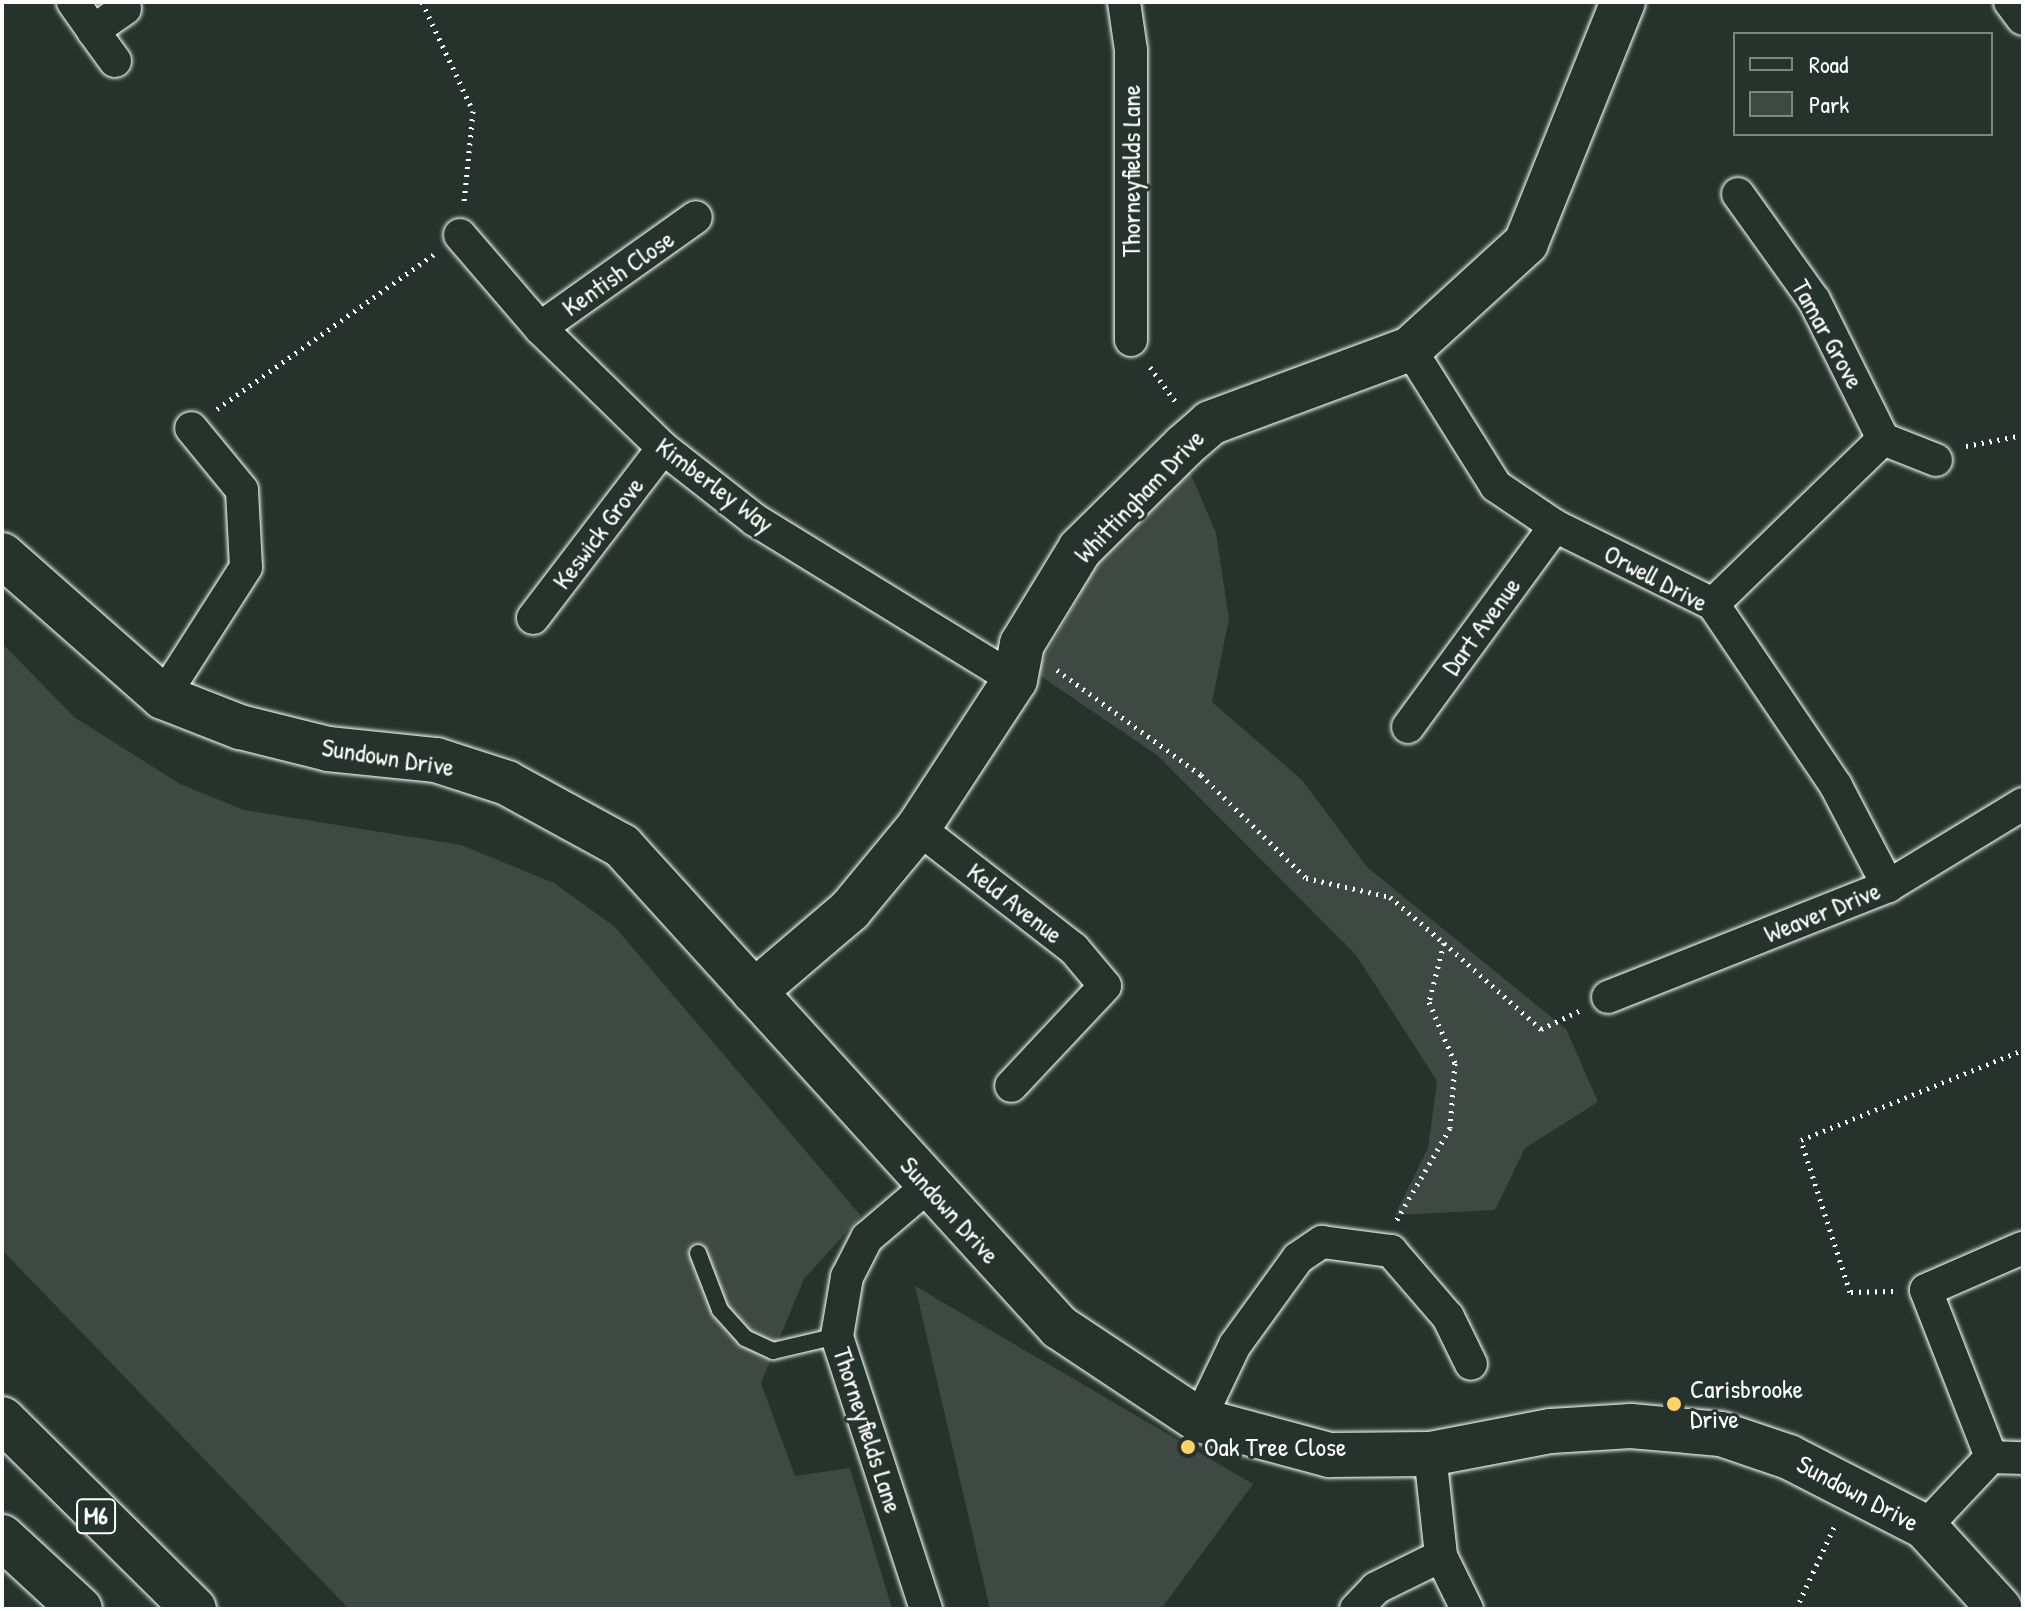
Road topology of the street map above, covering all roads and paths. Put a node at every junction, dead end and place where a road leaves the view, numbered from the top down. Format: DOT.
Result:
graph roads {
  1 [pos="73,2"];
  2 [pos="422,2"];
  3 [pos="1124,2"];
  4 [pos="1623,2"];
  5 [pos="2010,2"];
  6 [pos="125,9"];
  7 [pos="2023,19"];
  8 [pos="93,31"];
  9 [pos="115,61"];
  10 [pos="1738,194"];
  11 [pos="696,217"];
  12 [pos="460,235"];
  13 [pos="540,328"];
  14 [pos="1131,340"];
  15 [pos="1410,349"];
  16 [pos="191,428"];
  17 [pos="1198,433"];
  18 [pos="2023,435"];
  19 [pos="1883,439"];
  20 [pos="663,448"];
  21 [pos="1936,460"];
  22 [pos="1555,526"];
  23 [pos="2,555"];
  24 [pos="1713,604"];
  25 [pos="533,618"];
  26 [pos="1018,662"];
  27 [pos="163,697"];
  28 [pos="1408,727"];
  29 [pos="2023,804"];
  30 [pos="918,828"];
  31 [pos="1888,886"];
  32 [pos="1444,943"];
  33 [pos="754,992"];
  34 [pos="1608,997"];
  35 [pos="2023,1050"];
  36 [pos="1011,1086"];
  37 [pos="929,1185"];
  38 [pos="2022,1248"];
  39 [pos="1380,1250"];
  40 [pos="698,1253"];
  41 [pos="1926,1290"];
  42 [pos="837,1336"];
  43 [pos="1471,1364"];
  44 [pos="2,1419"];
  45 [pos="1199,1420"];
  46 [pos="1430,1454"];
  47 [pos="1991,1457"];
  48 [pos="2023,1458"];
  49 [pos="1852,1488"];
  50 [pos="1925,1527"];
  51 [pos="2,1537"];
  52 [pos="1441,1556"];
  53 [pos="80,1609"];
  54 [pos="194,1609"];
  55 [pos="926,1609"];
  56 [pos="1356,1609"];
  57 [pos="1467,1609"];
  58 [pos="1796,1609"];
  59 [pos="2000,1609"];
  1 -- 8 [label="street"];
  2 -- 12 [label="path"];
  3 -- 14 [label="street, Thorneyfields Lane"];
  4 -- 15 [label="main road, Whittingham Drive"];
  5 -- 7 [label="street"];
  6 -- 8 [label="street"];
  8 -- 9 [label="street"];
  10 -- 19 [label="street, Tamar Grove"];
  11 -- 13 [label="street, Kentish Close"];
  12 -- 13 [label="street, Kimberley Way"];
  12 -- 16 [label="path"];
  13 -- 20 [label="street, Kimberley Way"];
  14 -- 17 [label="path"];
  15 -- 17 [label="main road, Whittingham Drive"];
  15 -- 22 [label="street, Orwell Drive"];
  16 -- 27 [label="street"];
  17 -- 26 [label="main road, Whittingham Drive"];
  18 -- 21 [label="path"];
  19 -- 21 [label="street"];
  19 -- 24 [label="street"];
  20 -- 25 [label="street, Keswick Grove"];
  20 -- 26 [label="street, Kimberley Way"];
  22 -- 24 [label="street, Orwell Drive"];
  22 -- 28 [label="street, Dart Avenue"];
  23 -- 27 [label="main road, Sundown Drive"];
  24 -- 31 [label="street, Orwell Drive"];
  26 -- 30 [label="main road, Whittingham Drive"];
  26 -- 32 [label="path"];
  27 -- 33 [label="main road, Sundown Drive"];
  29 -- 31 [label="street, Weaver Drive"];
  30 -- 33 [label="main road, Whittingham Drive"];
  30 -- 36 [label="street, Keld Avenue"];
  31 -- 34 [label="street, Weaver Drive"];
  32 -- 34 [label="path"];
  32 -- 39 [label="path"];
  33 -- 37 [label="main road, Sundown Drive"];
  35 -- 41 [label="path"];
  37 -- 42 [label="street, Thorneyfields Lane"];
  37 -- 45 [label="main road, Sundown Drive"];
  38 -- 41 [label="street"];
  39 -- 43 [label="street"];
  39 -- 45 [label="street"];
  40 -- 42 [label="lane"];
  41 -- 47 [label="street"];
  42 -- 55 [label="street, Thorneyfields Lane"];
  44 -- 54 [label="main road, M6"];
  45 -- 46 [label="main road, Sundown Drive"];
  46 -- 49 [label="main road, Sundown Drive"];
  46 -- 52 [label="street"];
  47 -- 48 [label="street"];
  47 -- 50 [label="street"];
  49 -- 50 [label="main road, Sundown Drive"];
  49 -- 58 [label="path"];
  50 -- 59 [label="main road, Sundown Drive"];
  51 -- 53 [label="main road"];
  52 -- 56 [label="street"];
  52 -- 57 [label="street"];
}
